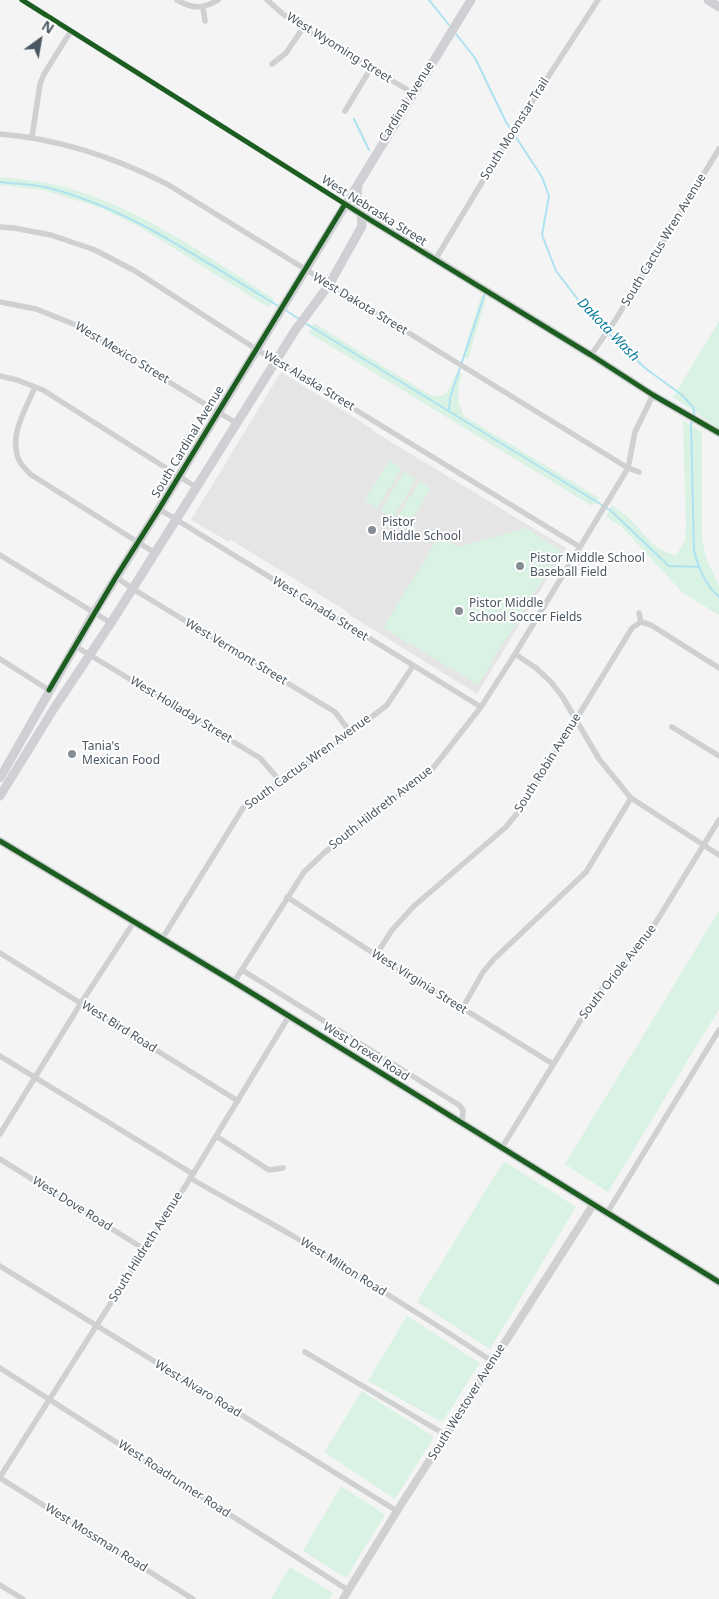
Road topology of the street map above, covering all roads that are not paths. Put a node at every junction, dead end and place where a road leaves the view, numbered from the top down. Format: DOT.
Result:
graph roads {
  1 [pos="22,0"];
  2 [pos="176,0"];
  3 [pos="218,0"];
  4 [pos="267,0"];
  5 [pos="471,0"];
  6 [pos="598,0"];
  7 [pos="708,0"];
  8 [pos="203,7"];
  9 [pos="719,7"];
  10 [pos="205,21"];
  11 [pos="303,28"];
  12 [pos="71,31"];
  13 [pos="272,64"];
  14 [pos="371,68"];
  15 [pos="413,93"];
  16 [pos="345,111"];
  17 [pos="0,134"];
  18 [pos="32,137"];
  19 [pos="719,148"];
  20 [pos="359,181"];
  21 [pos="345,204"];
  22 [pos="361,214"];
  23 [pos="0,227"];
  24 [pos="435,260"];
  25 [pos="304,270"];
  26 [pos="329,285"];
  27 [pos="0,302"];
  28 [pos="256,349"];
  29 [pos="591,355"];
  30 [pos="276,361"];
  31 [pos="0,376"];
  32 [pos="35,387"];
  33 [pos="653,395"];
  34 [pos="218,412"];
  35 [pos="236,423"];
  36 [pos="719,433"];
  37 [pos="628,468"];
  38 [pos="639,472"];
  39 [pos="179,476"];
  40 [pos="196,487"];
  41 [pos="159,509"];
  42 [pos="176,520"];
  43 [pos="138,542"];
  44 [pos="580,548"];
  45 [pos="155,552"];
  46 [pos="0,554"];
  47 [pos="116,577"];
  48 [pos="133,589"];
  49 [pos="94,613"];
  50 [pos="639,613"];
  51 [pos="641,622"];
  52 [pos="111,623"];
  53 [pos="75,646"];
  54 [pos="515,654"];
  55 [pos="89,655"];
  56 [pos="0,659"];
  57 [pos="413,666"];
  58 [pos="719,668"];
  59 [pos="49,690"];
  60 [pos="481,707"];
  61 [pos="576,720"];
  62 [pos="672,727"];
  63 [pos="351,733"];
  64 [pos="719,756"];
  65 [pos="3,765"];
  66 [pos="0,778"];
  67 [pos="281,782"];
  68 [pos="0,796"];
  69 [pos="631,798"];
  70 [pos="719,820"];
  71 [pos="0,841"];
  72 [pos="703,845"];
  73 [pos="719,855"];
  74 [pos="287,897"];
  75 [pos="134,922"];
  76 [pos="162,939"];
  77 [pos="0,953"];
  78 [pos="376,955"];
  79 [pos="242,970"];
  80 [pos="234,982"];
  81 [pos="81,1003"];
  82 [pos="462,1009"];
  83 [pos="289,1016"];
  84 [pos="719,1030"];
  85 [pos="0,1056"];
  86 [pos="553,1064"];
  87 [pos="35,1077"];
  88 [pos="238,1101"];
  89 [pos="462,1124"];
  90 [pos="0,1134"];
  91 [pos="216,1136"];
  92 [pos="501,1148"];
  93 [pos="0,1159"];
  94 [pos="283,1168"];
  95 [pos="192,1176"];
  96 [pos="593,1205"];
  97 [pos="607,1214"];
  98 [pos="144,1249"];
  99 [pos="0,1266"];
  100 [pos="719,1282"];
  101 [pos="96,1326"];
  102 [pos="305,1352"];
  103 [pos="492,1362"];
  104 [pos="0,1368"];
  105 [pos="49,1399"];
  106 [pos="446,1435"];
  107 [pos="0,1477"];
  108 [pos="397,1511"];
  109 [pos="0,1585"];
  110 [pos="348,1590"];
  111 [pos="23,1599"];
  112 [pos="193,1599"];
  113 [pos="343,1599"];
  1 -- 12 [label="street, West Nebraska Street"];
  2 -- 8 [label="street"];
  3 -- 8 [label="street"];
  4 -- 11 [label="street, West Wyoming Street"];
  5 -- 15 [label="main road, Cardinal Avenue"];
  6 -- 24 [label="street, South Moonstar Trail"];
  7 -- 9 [label="main road"];
  8 -- 10 [label="street"];
  11 -- 13 [label="street"];
  11 -- 14 [label="street, West Wyoming Street"];
  12 -- 18 [label="street"];
  12 -- 21 [label="street, West Nebraska Street"];
  14 -- 15 [label="street, West Wyoming Street"];
  14 -- 16 [label="street"];
  15 -- 20 [label="main road, Cardinal Avenue"];
  17 -- 18 [label="street, West Dakota Street"];
  18 -- 25 [label="street, West Dakota Street"];
  19 -- 29 [label="street, South Cactus Wren Avenue"];
  20 -- 21 [label="main road, Cardinal Avenue"];
  20 -- 22 [label="main road"];
  21 -- 22 [label="street, West Nebraska Street"];
  21 -- 25 [label="main road, South Cardinal Avenue"];
  22 -- 24 [label="street, West Nebraska Street"];
  22 -- 26 [label="main road"];
  23 -- 28 [label="street, West Alaska Street"];
  24 -- 29 [label="street, West Nebraska Street"];
  25 -- 26 [label="street, West Dakota Street"];
  25 -- 28 [label="main road, South Cardinal Avenue"];
  26 -- 30 [label="main road"];
  26 -- 37 [label="street, West Dakota Street"];
  27 -- 34 [label="street, West Mexico Street"];
  28 -- 30 [label="street, West Alaska Street"];
  28 -- 34 [label="main road, South Cardinal Avenue"];
  29 -- 33 [label="street, West Nebraska Street"];
  30 -- 35 [label="main road"];
  30 -- 44 [label="street, West Alaska Street"];
  31 -- 32 [label="street"];
  32 -- 39 [label="street"];
  32 -- 43 [label="street"];
  33 -- 36 [label="street, West Nebraska Street"];
  33 -- 37 [label="street, South Hildreth Avenue"];
  34 -- 35 [label="street, West Mexico Street"];
  34 -- 39 [label="main road, South Cardinal Avenue"];
  35 -- 40 [label="main road"];
  37 -- 38 [label="street, West Dakota Street"];
  37 -- 44 [label="street, South Hildreth Avenue"];
  39 -- 40 [label="street"];
  39 -- 41 [label="main road, South Cardinal Avenue"];
  40 -- 42 [label="main road"];
  41 -- 42 [label="street, West Canada Street"];
  41 -- 43 [label="main road, South Cardinal Avenue"];
  42 -- 45 [label="main road"];
  42 -- 57 [label="street, West Canada Street"];
  43 -- 45 [label="street"];
  43 -- 47 [label="main road, South Cardinal Avenue"];
  44 -- 54 [label="street, South Hildreth Avenue"];
  45 -- 48 [label="main road"];
  46 -- 49 [label="street"];
  47 -- 48 [label="street, West Vermont Street"];
  47 -- 49 [label="main road, South Cardinal Avenue"];
  48 -- 52 [label="main road"];
  48 -- 63 [label="street, West Vermont Street"];
  49 -- 52 [label="street"];
  49 -- 53 [label="main road, South Cardinal Avenue"];
  50 -- 51 [label="street"];
  51 -- 58 [label="street"];
  51 -- 61 [label="street, South Robin Avenue"];
  52 -- 55 [label="main road"];
  53 -- 55 [label="street, West Holladay Street"];
  53 -- 59 [label="main road, South Cardinal Avenue"];
  54 -- 60 [label="street, South Hildreth Avenue"];
  54 -- 61 [label="street"];
  55 -- 67 [label="street, West Holladay Street"];
  55 -- 68 [label="main road"];
  56 -- 59 [label="street"];
  57 -- 60 [label="street, West Canada Street"];
  57 -- 63 [label="street, South Cactus Wren Avenue"];
  59 -- 65 [label="main road, South Cardinal Avenue"];
  60 -- 74 [label="street, South Hildreth Avenue"];
  61 -- 69 [label="street"];
  61 -- 78 [label="street, South Robin Avenue"];
  62 -- 64 [label="street"];
  63 -- 67 [label="street, South Cactus Wren Avenue"];
  65 -- 66 [label="main road, South Cardinal Avenue"];
  67 -- 76 [label="street, South Cactus Wren Avenue"];
  69 -- 72 [label="street"];
  69 -- 82 [label="street"];
  70 -- 72 [label="street, South Oriole Avenue"];
  71 -- 75 [label="street, West Drexel Road"];
  72 -- 73 [label="street"];
  72 -- 86 [label="street, South Oriole Avenue"];
  74 -- 78 [label="street, West Virginia Street"];
  74 -- 79 [label="street, South Hildreth Avenue"];
  75 -- 76 [label="street, West Drexel Road"];
  75 -- 81 [label="street"];
  76 -- 80 [label="street, West Drexel Road"];
  77 -- 81 [label="street, West Bird Road"];
  78 -- 82 [label="street, West Virginia Street"];
  79 -- 80 [label="street, South Hildreth Avenue"];
  79 -- 89 [label="street, West Drexel Road"];
  80 -- 83 [label="street, West Drexel Road"];
  81 -- 87 [label="street"];
  81 -- 88 [label="street, West Bird Road"];
  82 -- 86 [label="street, West Virginia Street"];
  83 -- 88 [label="street, South Hildreth Avenue"];
  83 -- 89 [label="street, West Drexel Road"];
  84 -- 97 [label="street"];
  85 -- 87 [label="street, West Milton Road"];
  86 -- 92 [label="street, South Oriole Avenue"];
  87 -- 90 [label="street"];
  87 -- 95 [label="street, West Milton Road"];
  88 -- 91 [label="street, South Hildreth Avenue"];
  89 -- 92 [label="street, West Drexel Road"];
  91 -- 94 [label="street"];
  91 -- 95 [label="street, South Hildreth Avenue"];
  92 -- 96 [label="street, West Drexel Road"];
  93 -- 98 [label="street, West Dove Road"];
  95 -- 98 [label="street, South Hildreth Avenue"];
  95 -- 103 [label="street, West Milton Road"];
  96 -- 97 [label="street, West Drexel Road"];
  96 -- 103 [label="street, South Westover Avenue"];
  97 -- 100 [label="street, West Drexel Road"];
  98 -- 101 [label="street, South Hildreth Avenue"];
  99 -- 101 [label="street, West Alvaro Road"];
  101 -- 105 [label="street, South Hildreth Avenue"];
  101 -- 108 [label="street, West Alvaro Road"];
  102 -- 106 [label="street"];
  103 -- 106 [label="street, South Westover Avenue"];
  104 -- 105 [label="street, West Roadrunner Road"];
  105 -- 107 [label="street, South Hildreth Avenue"];
  105 -- 110 [label="street, West Roadrunner Road"];
  106 -- 108 [label="street, South Westover Avenue"];
  107 -- 112 [label="street, West Mossman Road"];
  108 -- 110 [label="street, South Westover Avenue"];
  109 -- 111 [label="street"];
  110 -- 113 [label="street, South Westover Avenue"];
}
